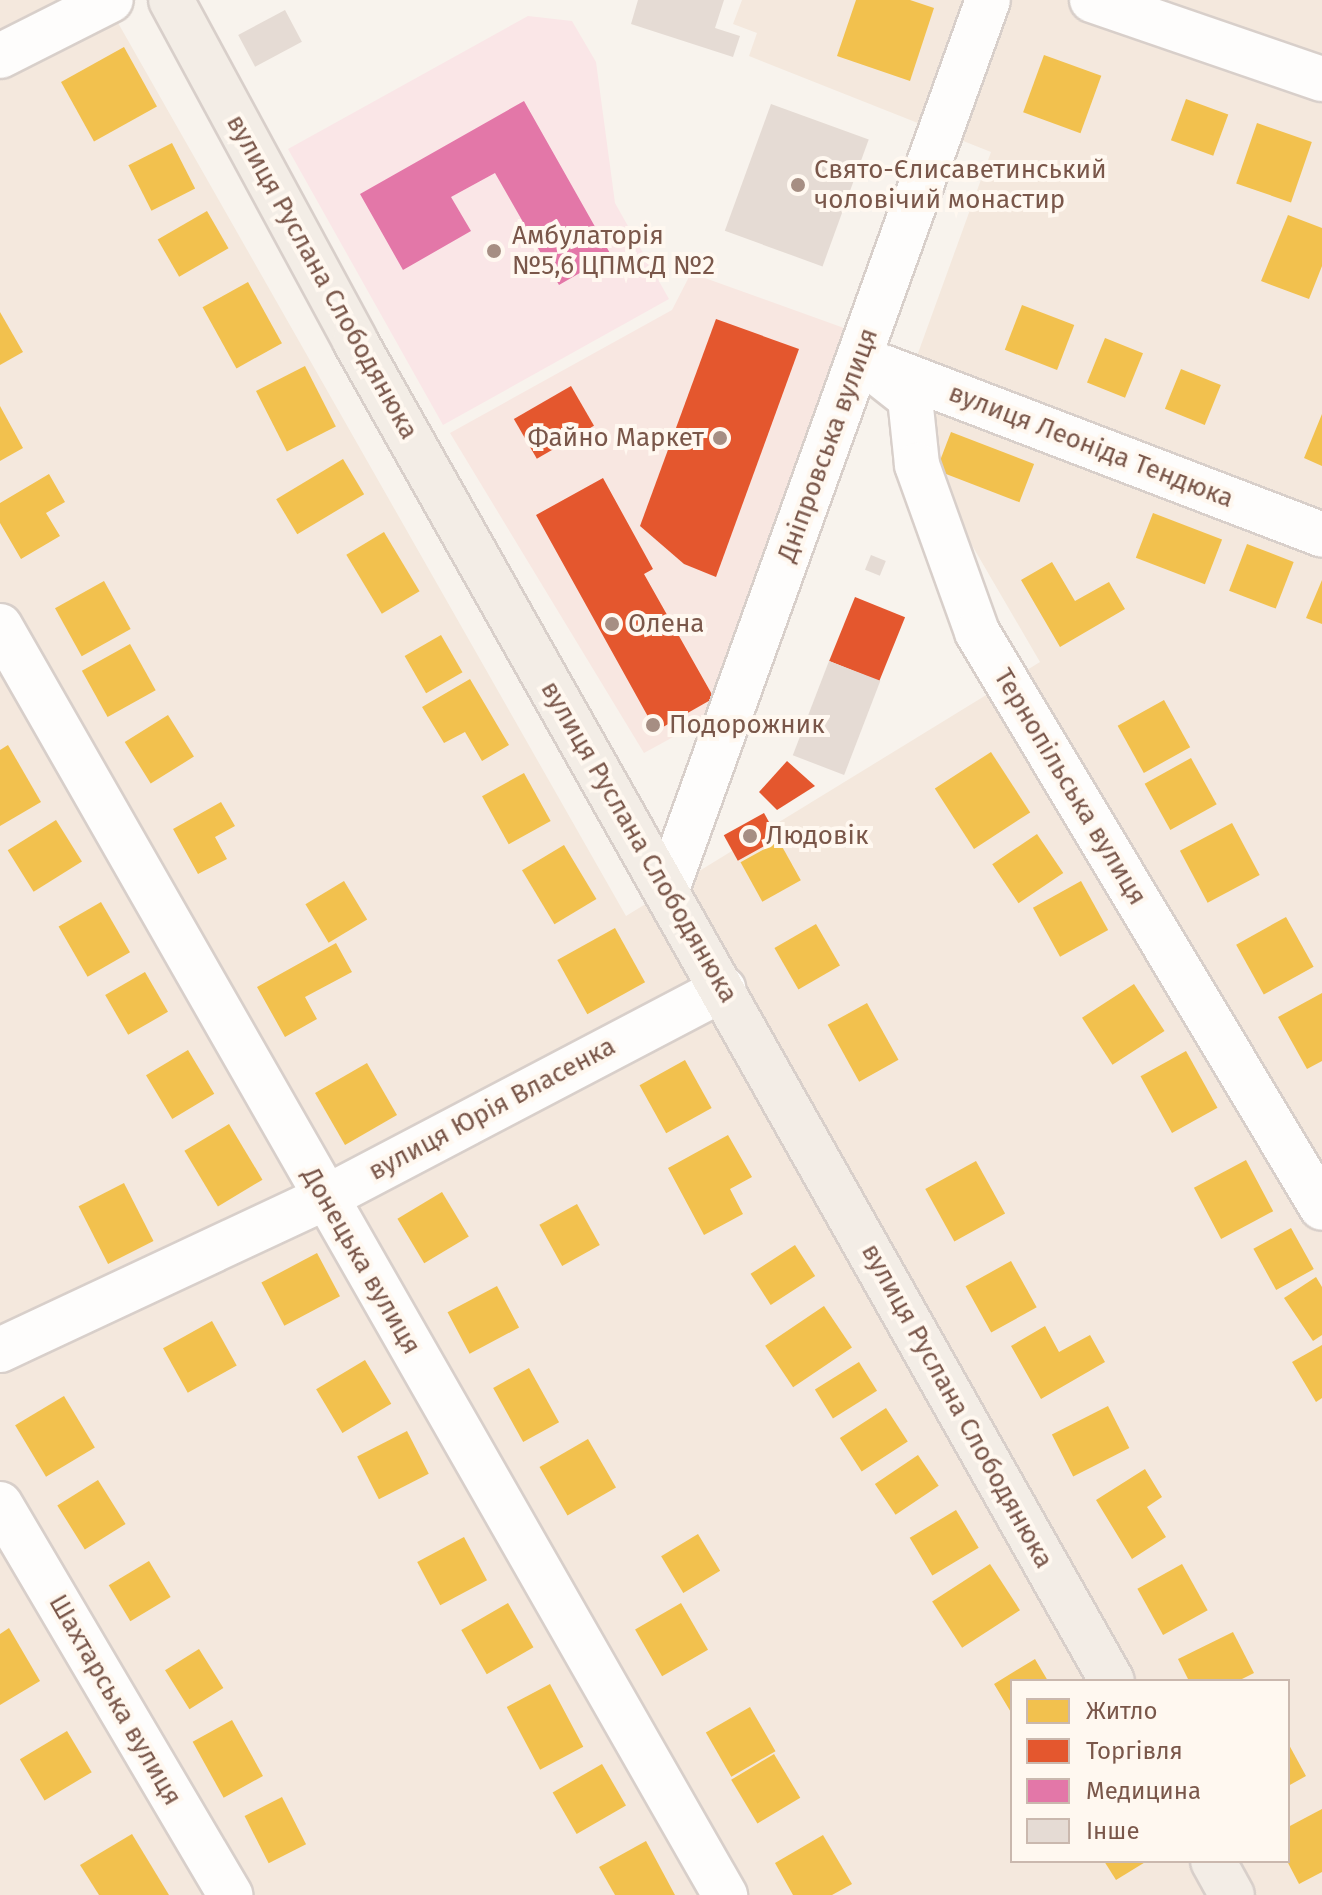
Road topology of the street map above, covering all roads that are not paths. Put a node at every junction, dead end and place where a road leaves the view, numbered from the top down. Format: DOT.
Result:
graph roads {
  1 [pos="111,0"];
  2 [pos="171,0"];
  3 [pos="988,0"];
  4 [pos="1092,0"];
  5 [pos="0,56"];
  6 [pos="1322,79"];
  7 [pos="859,358"];
  8 [pos="1322,535"];
  9 [pos="0,626"];
  10 [pos="667,889"];
  11 [pos="723,989"];
  12 [pos="325,1198"];
  13 [pos="1322,1208"];
  14 [pos="0,1350"];
  15 [pos="0,1504"];
  16 [pos="1111,1679"];
  17 [pos="1214,1863"];
  18 [pos="230,1895"];
  19 [pos="725,1895"];
  20 [pos="1232,1895"];
  1 -- 5 [label="street"];
  2 -- 10 [label="main road, вулиця Руслана Слободянюка"];
  3 -- 7 [label="street, Дніпровська вулиця"];
  4 -- 6 [label="street"];
  7 -- 8 [label="street, вулиця Леоніда Тендюка"];
  7 -- 10 [label="street, Дніпровська вулиця"];
  7 -- 13 [label="street, Тернопільська вулиця"];
  9 -- 12 [label="street, Донецька вулиця"];
  10 -- 11 [label="main road, вулиця Руслана Слободянюка"];
  11 -- 12 [label="street, вулиця Юрія Власенка"];
  11 -- 16 [label="main road, вулиця Руслана Слободянюка"];
  12 -- 14 [label="street, вулиця Юрія Власенка"];
  12 -- 19 [label="street, Донецька вулиця"];
  15 -- 18 [label="street, Шахтарська вулиця"];
  17 -- 20 [label="main road"];
}
